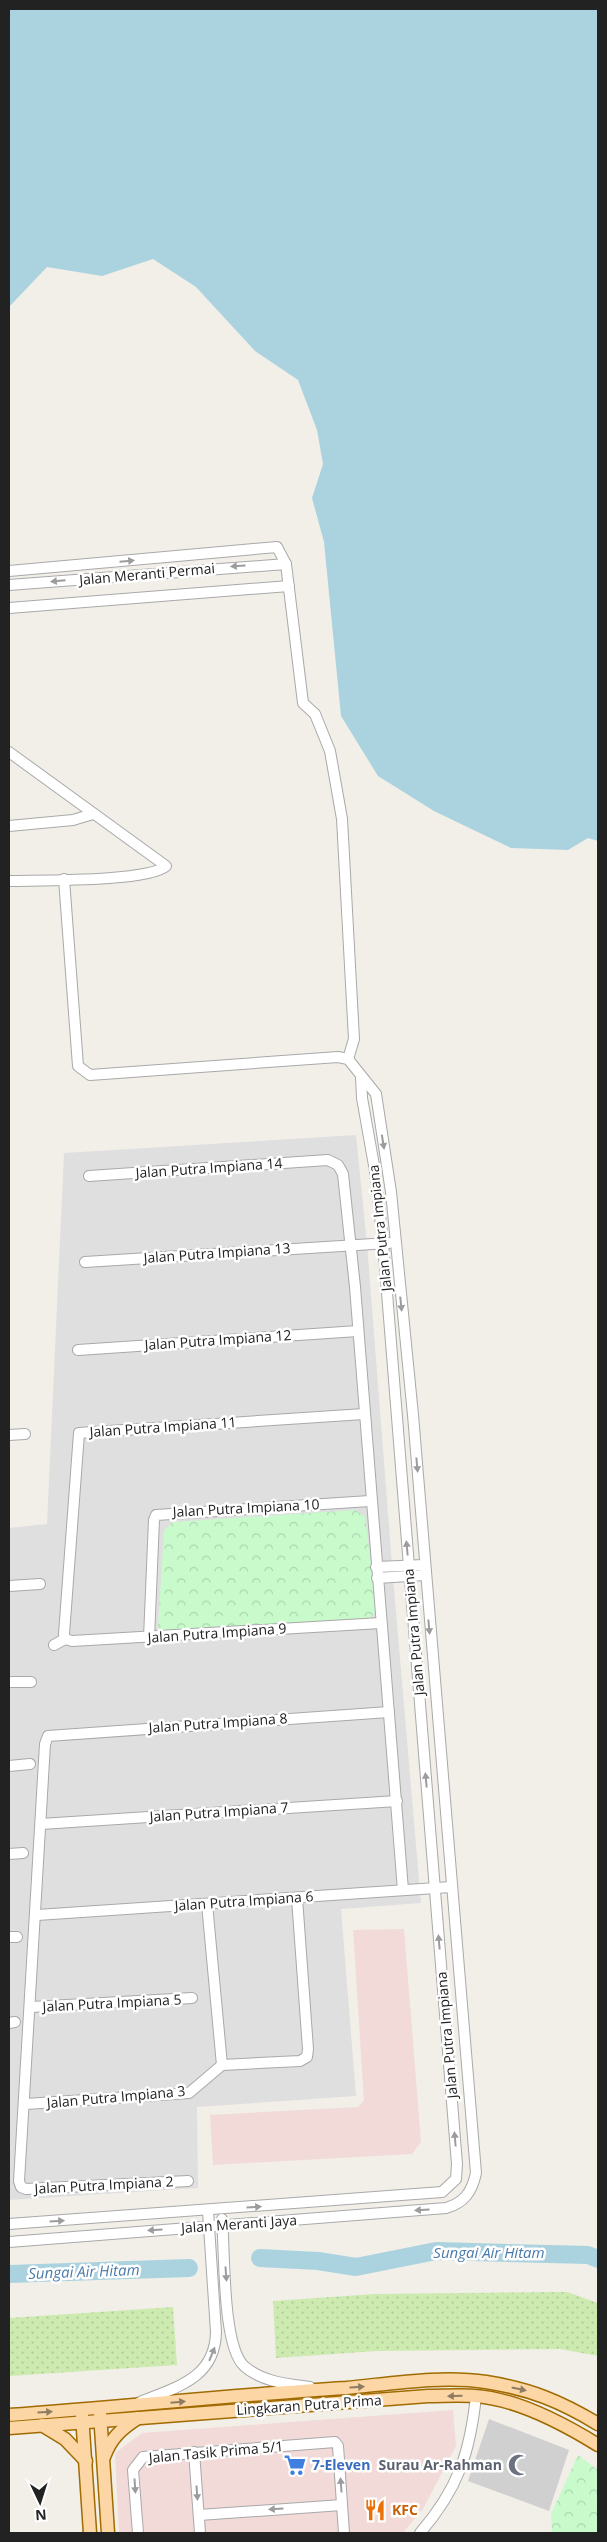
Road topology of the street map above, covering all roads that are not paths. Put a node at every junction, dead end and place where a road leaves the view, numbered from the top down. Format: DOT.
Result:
graph roads {
  1 [pos="286,564"];
  2 [pos="9,570"];
  3 [pos="9,586"];
  4 [pos="289,586"];
  5 [pos="9,608"];
  6 [pos="9,752"];
  7 [pos="93,814"];
  8 [pos="9,826"];
  9 [pos="64,879"];
  10 [pos="9,881"];
  11 [pos="348,1059"];
  12 [pos="361,1077"];
  13 [pos="89,1176"];
  14 [pos="396,1242"];
  15 [pos="382,1243"];
  16 [pos="349,1244"];
  17 [pos="85,1262"];
  18 [pos="358,1331"];
  19 [pos="78,1350"];
  20 [pos="364,1414"];
  21 [pos="25,1434"];
  22 [pos="9,1435"];
  23 [pos="370,1501"];
  24 [pos="424,1570"];
  25 [pos="409,1571"];
  26 [pos="377,1573"];
  27 [pos="40,1584"];
  28 [pos="9,1586"];
  29 [pos="381,1623"];
  30 [pos="148,1638"];
  31 [pos="65,1639"];
  32 [pos="54,1645"];
  33 [pos="13,1681"];
  34 [pos="31,1682"];
  35 [pos="389,1712"];
  36 [pos="30,1764"];
  37 [pos="9,1766"];
  38 [pos="397,1801"];
  39 [pos="41,1824"];
  40 [pos="23,1853"];
  41 [pos="9,1854"];
  42 [pos="451,1886"];
  43 [pos="435,1888"];
  44 [pos="403,1890"];
  45 [pos="297,1898"];
  46 [pos="207,1904"];
  47 [pos="37,1915"];
  48 [pos="192,1998"];
  49 [pos="31,2007"];
  50 [pos="222,2066"];
  51 [pos="26,2104"];
  52 [pos="188,2181"];
  53 [pos="451,2186"];
  54 [pos="466,2196"];
  55 [pos="221,2209"];
  56 [pos="208,2210"];
  57 [pos="9,2224"];
  58 [pos="223,2225"];
  59 [pos="209,2226"];
  60 [pos="9,2242"];
  61 [pos="326,2389"];
  62 [pos="476,2396"];
  63 [pos="130,2406"];
  64 [pos="9,2415"];
  65 [pos="101,2415"];
  66 [pos="82,2416"];
  67 [pos="138,2418"];
  68 [pos="598,2424"];
  69 [pos="42,2425"];
  70 [pos="9,2428"];
  71 [pos="598,2446"];
  72 [pos="194,2452"];
  73 [pos="103,2460"];
  74 [pos="86,2461"];
  75 [pos="342,2505"];
  76 [pos="199,2515"];
  77 [pos="90,2533"];
  78 [pos="108,2533"];
  79 [pos="138,2533"];
  80 [pos="200,2533"];
  81 [pos="344,2533"];
  82 [pos="420,2533"];
  2 -- 1 [label="street, Jalan Meranti Permai, one-way"];
  1 -- 3 [label="street, Jalan Meranti Permai, one-way"];
  1 -- 4 [label="street"];
  4 -- 5 [label="street"];
  4 -- 11 [label="street"];
  6 -- 7 [label="street"];
  7 -- 8 [label="street"];
  7 -- 9 [label="street"];
  9 -- 10 [label="street"];
  9 -- 11 [label="street"];
  11 -- 12 [label="street"];
  12 -- 14 [label="street, Jalan Putra Impiana, one-way"];
  12 -- 15 [label="street, Jalan Putra Impiana"];
  13 -- 16 [label="street, Jalan Putra Impiana 14"];
  14 -- 15 [label="street, Jalan Putra Impiana 13"];
  14 -- 24 [label="street, Jalan Putra Impiana, one-way"];
  15 -- 16 [label="street, Jalan Putra Impiana 13"];
  25 -- 15 [label="street, Jalan Putra Impiana, one-way"];
  16 -- 17 [label="street, Jalan Putra Impiana 13"];
  16 -- 18 [label="street"];
  18 -- 19 [label="street, Jalan Putra Impiana 12"];
  18 -- 20 [label="street"];
  20 -- 23 [label="street"];
  20 -- 31 [label="street, Jalan Putra Impiana 11"];
  21 -- 22 [label="street"];
  23 -- 26 [label="street"];
  23 -- 30 [label="street, Jalan Putra Impiana 10"];
  24 -- 25 [label="street"];
  24 -- 42 [label="street, Jalan Putra Impiana, one-way"];
  25 -- 26 [label="street"];
  43 -- 25 [label="street, Jalan Putra Impiana, one-way"];
  26 -- 29 [label="street"];
  27 -- 28 [label="street"];
  29 -- 30 [label="street, Jalan Putra Impiana 9"];
  29 -- 35 [label="street"];
  30 -- 31 [label="street, Jalan Putra Impiana 9"];
  31 -- 32 [label="street"];
  33 -- 34 [label="street"];
  35 -- 38 [label="street"];
  35 -- 39 [label="street, Jalan Putra Impiana 8"];
  36 -- 37 [label="street"];
  38 -- 39 [label="street, Jalan Putra Impiana 7"];
  38 -- 44 [label="street"];
  39 -- 47 [label="street"];
  40 -- 41 [label="street"];
  42 -- 43 [label="street, Jalan Putra Impiana 6"];
  42 -- 54 [label="street, Jalan Putra Impiana"];
  43 -- 44 [label="street, Jalan Putra Impiana 6"];
  53 -- 43 [label="street, Jalan Putra Impiana, one-way"];
  44 -- 45 [label="street, Jalan Putra Impiana 6"];
  45 -- 46 [label="street, Jalan Putra Impiana 6"];
  45 -- 50 [label="street"];
  46 -- 47 [label="street, Jalan Putra Impiana 6"];
  46 -- 50 [label="street"];
  47 -- 49 [label="street"];
  48 -- 49 [label="street, Jalan Putra Impiana 5"];
  49 -- 51 [label="street"];
  50 -- 51 [label="street, Jalan Putra Impiana 3"];
  51 -- 52 [label="street, Jalan Putra Impiana 2"];
  55 -- 53 [label="street, Jalan Meranti Jaya, one-way"];
  54 -- 58 [label="street, Jalan Meranti Jaya, one-way"];
  55 -- 56 [label="street, Jalan Meranti Jaya"];
  55 -- 58 [label="street"];
  57 -- 56 [label="street, Jalan Meranti Jaya, one-way"];
  56 -- 59 [label="street"];
  58 -- 59 [label="street, Jalan Meranti Jaya"];
  58 -- 61 [label="street, one-way"];
  59 -- 60 [label="street, Jalan Meranti Jaya, one-way"];
  63 -- 59 [label="street, one-way"];
  63 -- 61 [label="main road, Lingkaran Putra Prima, one-way"];
  61 -- 68 [label="main road, Lingkaran Putra Prima, one-way"];
  62 -- 67 [label="main road, Lingkaran Putra Prima, one-way"];
  62 -- 71 [label="main road, Lingkaran Putra Prima"];
  62 -- 82 [label="street"];
  63 -- 65 [label="main road, Lingkaran Putra Prima"];
  64 -- 66 [label="main road, Lingkaran Putra Prima, one-way"];
  65 -- 66 [label="main road, Lingkaran Putra Prima"];
  65 -- 67 [label="main road, Lingkaran Putra Prima"];
  65 -- 73 [label="main road"];
  66 -- 69 [label="main road, Lingkaran Putra Prima"];
  66 -- 74 [label="main road"];
  67 -- 73 [label="main road"];
  69 -- 70 [label="main road, Lingkaran Putra Prima"];
  69 -- 74 [label="main road"];
  75 -- 72 [label="street, Jalan Tasik Prima 5/1, one-way"];
  72 -- 76 [label="street, one-way"];
  72 -- 79 [label="street, Jalan Tasik Prima 5/1, one-way"];
  73 -- 78 [label="main road"];
  74 -- 77 [label="main road"];
  75 -- 76 [label="street, one-way"];
  75 -- 81 [label="street, Jalan Tasik Prima 5/1"];
  76 -- 80 [label="street"];
}
